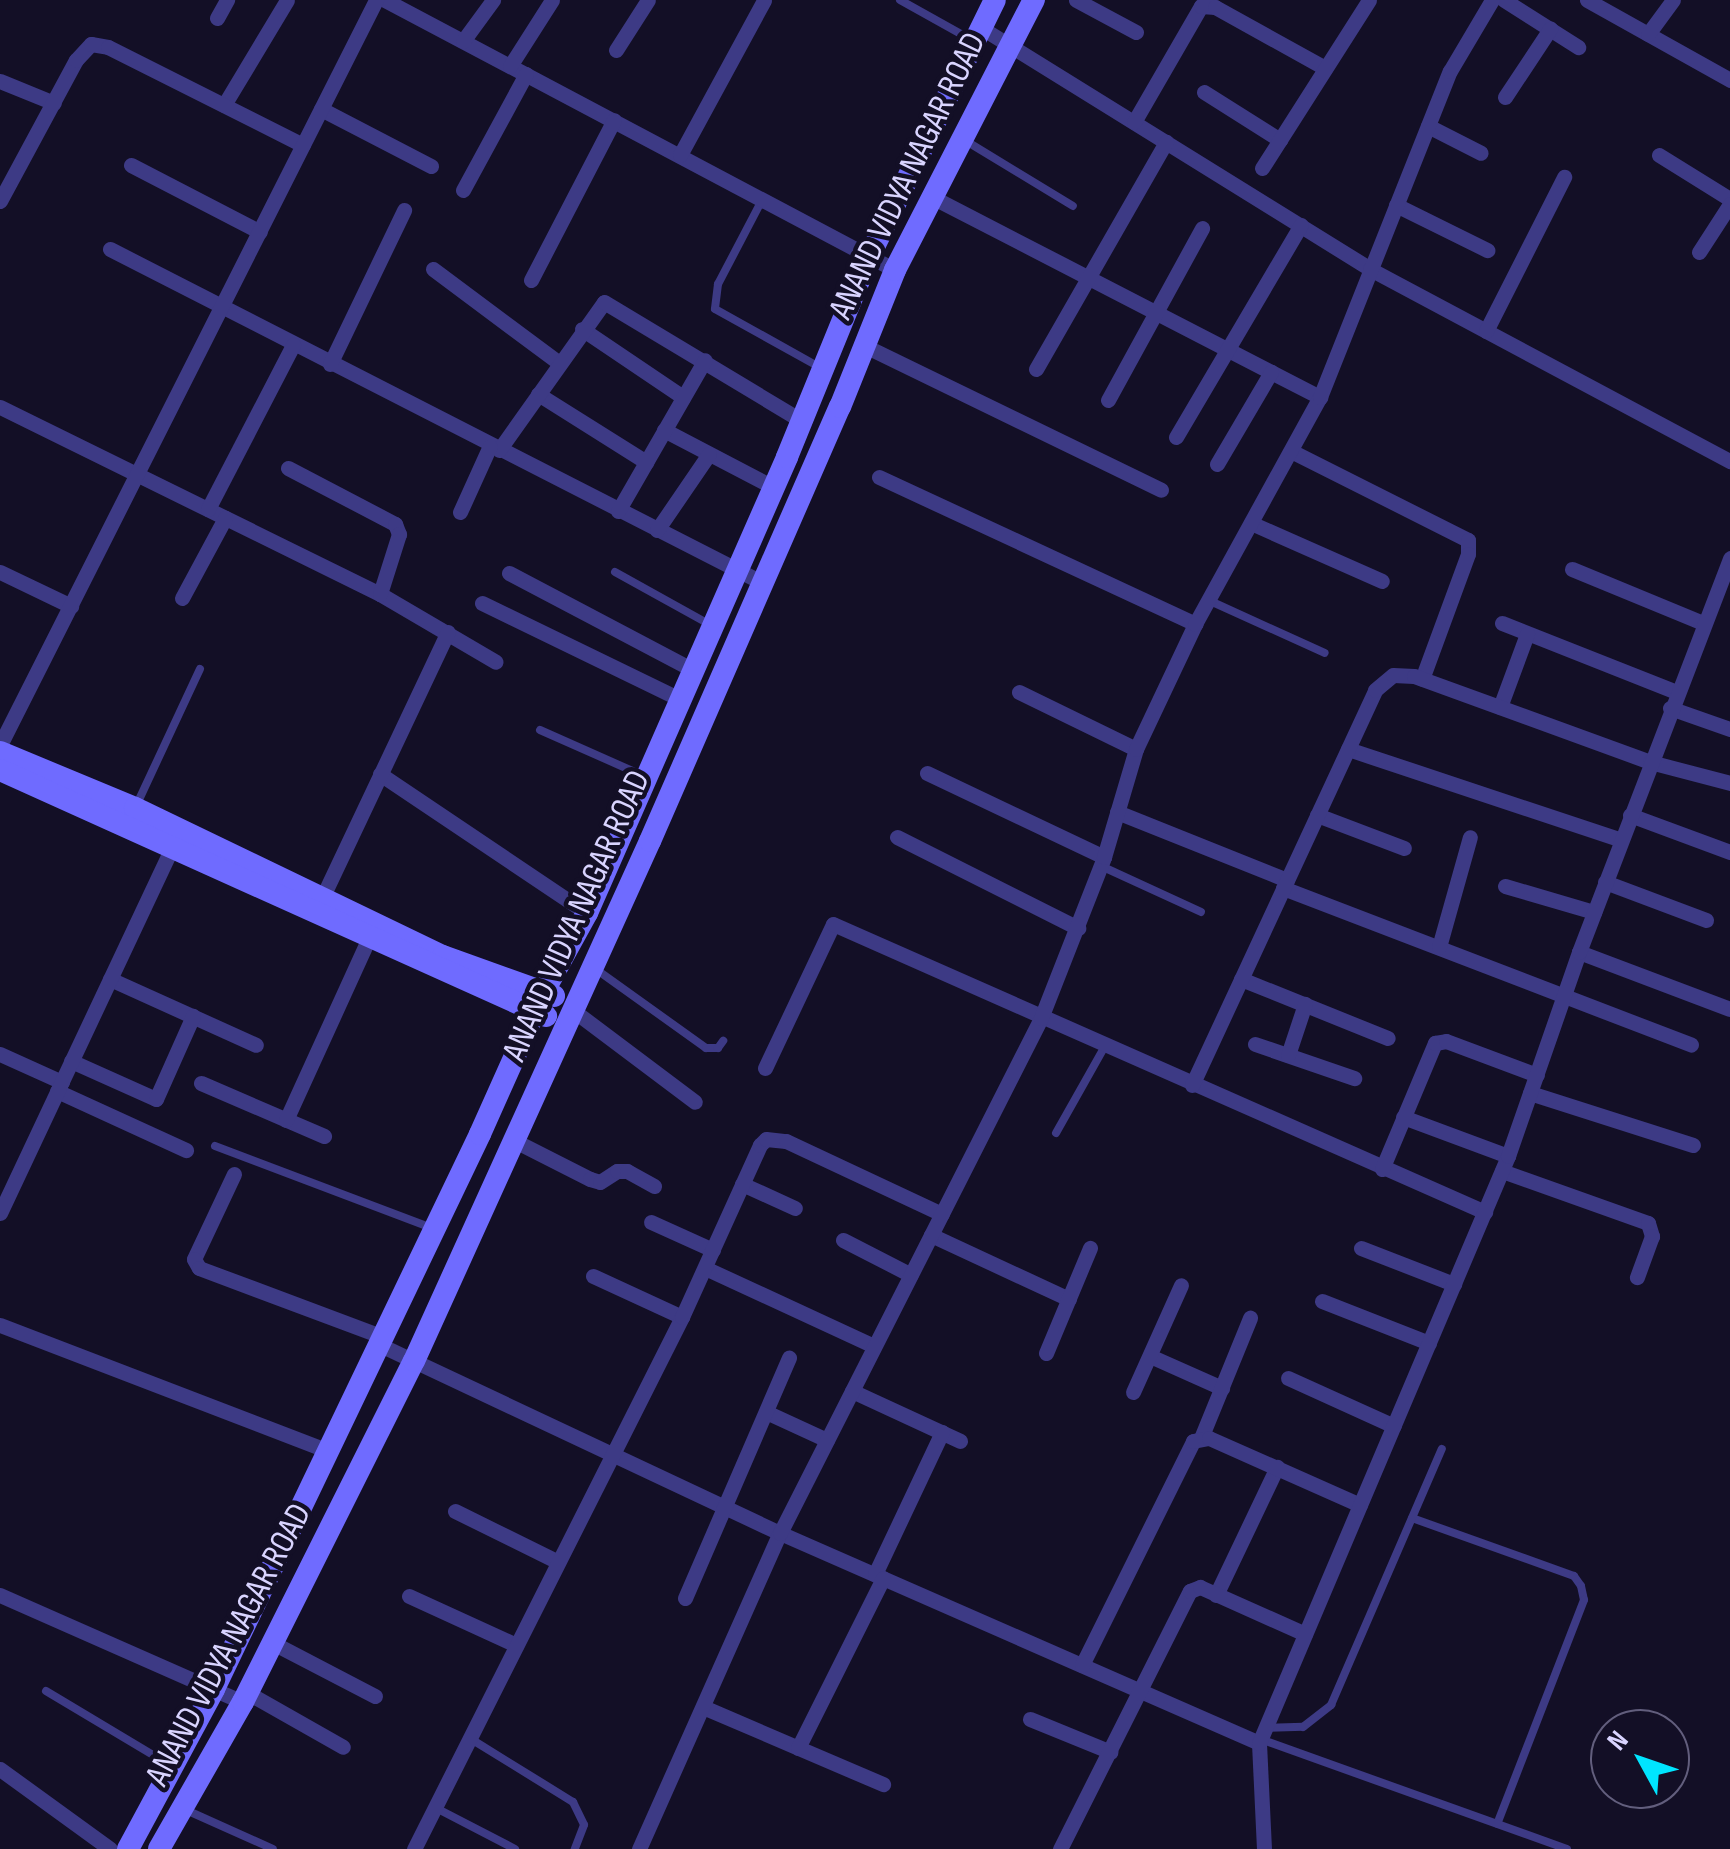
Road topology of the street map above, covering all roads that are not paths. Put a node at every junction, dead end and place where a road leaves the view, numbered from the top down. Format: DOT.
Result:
graph roads {
  1 [pos="227,0"];
  2 [pos="287,0"];
  3 [pos="376,0"];
  4 [pos="385,0"];
  5 [pos="492,0"];
  6 [pos="552,0"];
  7 [pos="648,0"];
  8 [pos="764,0"];
  9 [pos="900,0"];
  10 [pos="994,0"];
  11 [pos="1034,0"];
  12 [pos="1076,0"];
  13 [pos="1369,0"];
  14 [pos="1492,0"];
  15 [pos="1504,0"];
  16 [pos="1587,0"];
  17 [pos="1673,0"];
  18 [pos="217,18"];
  19 [pos="1550,30"];
  20 [pos="1136,32"];
  21 [pos="977,34"];
  22 [pos="1648,34"];
  23 [pos="463,41"];
  24 [pos="1010,45"];
  25 [pos="1578,47"];
  26 [pos="616,50"];
  27 [pos="1325,68"];
  28 [pos="518,70"];
  29 [pos="1730,80"];
  30 [pos="0,81"];
  31 [pos="1204,92"];
  32 [pos="1505,98"];
  33 [pos="54,103"];
  34 [pos="224,105"];
  35 [pos="322,109"];
  36 [pos="614,120"];
  37 [pos="1134,122"];
  38 [pos="1428,126"];
  39 [pos="962,138"];
  40 [pos="1280,140"];
  41 [pos="1166,142"];
  42 [pos="303,146"];
  43 [pos="1481,152"];
  44 [pos="1658,155"];
  45 [pos="680,156"];
  46 [pos="131,165"];
  47 [pos="431,166"];
  48 [pos="1262,168"];
  49 [pos="1564,177"];
  50 [pos="463,190"];
  51 [pos="932,198"];
  52 [pos="0,200"];
  53 [pos="762,200"];
  54 [pos="1730,201"];
  55 [pos="1396,205"];
  56 [pos="1073,206"];
  57 [pos="404,210"];
  58 [pos="1301,225"];
  59 [pos="1202,228"];
  60 [pos="260,232"];
  61 [pos="110,249"];
  62 [pos="1487,250"];
  63 [pos="1700,252"];
  64 [pos="868,258"];
  65 [pos="433,269"];
  66 [pos="1370,269"];
  67 [pos="895,270"];
  68 [pos="1086,276"];
  69 [pos="531,280"];
  70 [pos="221,308"];
  71 [pos="1157,313"];
  72 [pos="582,329"];
  73 [pos="1486,331"];
  74 [pos="293,345"];
  75 [pos="864,346"];
  76 [pos="1230,350"];
  77 [pos="704,360"];
  78 [pos="558,363"];
  79 [pos="330,364"];
  80 [pos="1036,368"];
  81 [pos="822,369"];
  82 [pos="1272,372"];
  83 [pos="538,394"];
  84 [pos="683,397"];
  85 [pos="1320,397"];
  86 [pos="1108,400"];
  87 [pos="0,407"];
  88 [pos="802,420"];
  89 [pos="664,430"];
  90 [pos="1176,437"];
  91 [pos="494,448"];
  92 [pos="1291,450"];
  93 [pos="709,454"];
  94 [pos="1730,461"];
  95 [pos="646,462"];
  96 [pos="1217,464"];
  97 [pos="288,468"];
  98 [pos="136,471"];
  99 [pos="879,477"];
  100 [pos="772,488"];
  101 [pos="1161,490"];
  102 [pos="208,509"];
  103 [pos="618,510"];
  104 [pos="460,512"];
  105 [pos="225,518"];
  106 [pos="1251,523"];
  107 [pos="657,530"];
  108 [pos="1730,558"];
  109 [pos="1572,568"];
  110 [pos="736,569"];
  111 [pos="0,572"];
  112 [pos="615,572"];
  113 [pos="510,573"];
  114 [pos="1382,581"];
  115 [pos="763,583"];
  116 [pos="1724,590"];
  117 [pos="380,594"];
  118 [pos="182,598"];
  119 [pos="1208,600"];
  120 [pos="482,602"];
  121 [pos="72,606"];
  122 [pos="1502,623"];
  123 [pos="1703,623"];
  124 [pos="1195,624"];
  125 [pos="713,626"];
  126 [pos="448,632"];
  127 [pos="1527,634"];
  128 [pos="1324,653"];
  129 [pos="496,662"];
  130 [pos="200,669"];
  131 [pos="695,670"];
  132 [pos="1422,679"];
  133 [pos="1019,692"];
  134 [pos="682,700"];
  135 [pos="1673,700"];
  136 [pos="1500,708"];
  137 [pos="1730,729"];
  138 [pos="540,730"];
  139 [pos="0,744"];
  140 [pos="1136,749"];
  141 [pos="1348,749"];
  142 [pos="0,752"];
  143 [pos="1650,762"];
  144 [pos="0,770"];
  145 [pos="380,774"];
  146 [pos="927,774"];
  147 [pos="646,778"];
  148 [pos="1730,784"];
  149 [pos="135,808"];
  150 [pos="1117,812"];
  151 [pos="1630,815"];
  152 [pos="1317,816"];
  153 [pos="898,837"];
  154 [pos="1470,837"];
  155 [pos="176,839"];
  156 [pos="1621,840"];
  157 [pos="1404,848"];
  158 [pos="1729,849"];
  159 [pos="1102,862"];
  160 [pos="1605,882"];
  161 [pos="1285,884"];
  162 [pos="1504,886"];
  163 [pos="322,896"];
  164 [pos="1200,912"];
  165 [pos="1594,912"];
  166 [pos="588,913"];
  167 [pos="1706,920"];
  168 [pos="1078,928"];
  169 [pos="372,930"];
  170 [pos="1439,948"];
  171 [pos="1579,952"];
  172 [pos="593,968"];
  173 [pos="110,978"];
  174 [pos="1241,979"];
  175 [pos="1564,995"];
  176 [pos="540,1002"];
  177 [pos="1305,1004"];
  178 [pos="1730,1009"];
  179 [pos="573,1014"];
  180 [pos="193,1016"];
  181 [pos="1040,1018"];
  182 [pos="1388,1038"];
  183 [pos="723,1041"];
  184 [pos="1255,1044"];
  185 [pos="256,1045"];
  186 [pos="1691,1045"];
  187 [pos="1105,1046"];
  188 [pos="0,1054"];
  189 [pos="1288,1055"];
  190 [pos="71,1061"];
  191 [pos="765,1068"];
  192 [pos="1536,1075"];
  193 [pos="1354,1078"];
  194 [pos="201,1083"];
  195 [pos="1192,1084"];
  196 [pos="59,1087"];
  197 [pos="1530,1093"];
  198 [pos="695,1102"];
  199 [pos="1402,1118"];
  200 [pos="286,1120"];
  201 [pos="1056,1133"];
  202 [pos="324,1136"];
  203 [pos="516,1141"];
  204 [pos="1693,1145"];
  205 [pos="215,1146"];
  206 [pos="186,1150"];
  207 [pos="1505,1163"];
  208 [pos="0,1168"];
  209 [pos="1382,1170"];
  210 [pos="234,1174"];
  211 [pos="17,1176"];
  212 [pos="742,1184"];
  213 [pos="654,1186"];
  214 [pos="796,1208"];
  215 [pos="1486,1212"];
  216 [pos="0,1213"];
  217 [pos="942,1214"];
  218 [pos="651,1222"];
  219 [pos="434,1228"];
  220 [pos="931,1235"];
  221 [pos="844,1240"];
  222 [pos="1090,1248"];
  223 [pos="1361,1248"];
  224 [pos="713,1250"];
  225 [pos="705,1268"];
  226 [pos="911,1275"];
  227 [pos="593,1276"];
  228 [pos="1637,1277"];
  229 [pos="1454,1284"];
  230 [pos="1181,1285"];
  231 [pos="1069,1299"];
  232 [pos="1322,1301"];
  233 [pos="682,1317"];
  234 [pos="1250,1318"];
  235 [pos="0,1325"];
  236 [pos="379,1340"];
  237 [pos="1429,1343"];
  238 [pos="874,1346"];
  239 [pos="1046,1353"];
  240 [pos="1150,1356"];
  241 [pos="789,1358"];
  242 [pos="414,1361"];
  243 [pos="1288,1378"];
  244 [pos="1222,1388"];
  245 [pos="852,1390"];
  246 [pos="1133,1392"];
  247 [pos="766,1412"];
  248 [pos="1394,1426"];
  249 [pos="942,1432"];
  250 [pos="1201,1438"];
  251 [pos="827,1440"];
  252 [pos="960,1440"];
  253 [pos="1442,1449"];
  254 [pos="328,1451"];
  255 [pos="611,1453"];
  256 [pos="1277,1467"];
  257 [pos="1360,1504"];
  258 [pos="728,1508"];
  259 [pos="455,1511"];
  260 [pos="1412,1518"];
  261 [pos="780,1533"];
  262 [pos="556,1561"];
  263 [pos="879,1576"];
  264 [pos="0,1595"];
  265 [pos="1216,1595"];
  266 [pos="409,1596"];
  267 [pos="685,1598"];
  268 [pos="1305,1634"];
  269 [pos="273,1643"];
  270 [pos="516,1645"];
  271 [pos="1082,1665"];
  272 [pos="214,1688"];
  273 [pos="46,1691"];
  274 [pos="1142,1692"];
  275 [pos="376,1696"];
  276 [pos="245,1698"];
  277 [pos="702,1707"];
  278 [pos="1030,1718"];
  279 [pos="1261,1737"];
  280 [pos="471,1739"];
  281 [pos="342,1747"];
  282 [pos="798,1748"];
  283 [pos="1111,1752"];
  284 [pos="172,1766"];
  285 [pos="0,1769"];
  286 [pos="883,1784"];
  287 [pos="183,1808"];
  288 [pos="436,1808"];
  289 [pos="1496,1824"];
  290 [pos="110,1849"];
  291 [pos="128,1849"];
  292 [pos="159,1849"];
  293 [pos="272,1849"];
  294 [pos="414,1849"];
  295 [pos="515,1849"];
  296 [pos="575,1849"];
  297 [pos="639,1849"];
  298 [pos="1060,1849"];
  299 [pos="1264,1849"];
  300 [pos="1568,1849"];
  1 -- 18 [label="street"];
  2 -- 34 [label="street"];
  3 -- 35 [label="street"];
  4 -- 23 [label="street"];
  5 -- 23 [label="street"];
  6 -- 28 [label="street"];
  7 -- 26 [label="street"];
  8 -- 45 [label="street"];
  9 -- 21 [label="lane"];
  10 -- 21 [label="main road, ANAND VIDYA NAGAR ROAD"];
  11 -- 24 [label="main road, ANAND VIDYA NAGAR ROAD"];
  12 -- 20 [label="street"];
  13 -- 27 [label="street"];
  14 -- 38 [label="street"];
  15 -- 19 [label="street"];
  16 -- 22 [label="street"];
  17 -- 22 [label="street"];
  19 -- 25 [label="street"];
  19 -- 32 [label="street"];
  21 -- 24 [label="street"];
  21 -- 64 [label="main road, ANAND VIDYA NAGAR ROAD"];
  22 -- 29 [label="street"];
  23 -- 28 [label="street"];
  24 -- 37 [label="street"];
  24 -- 39 [label="main road, ANAND VIDYA NAGAR ROAD"];
  27 -- 37 [label="street"];
  27 -- 40 [label="street"];
  28 -- 36 [label="street"];
  28 -- 50 [label="street"];
  30 -- 33 [label="street"];
  31 -- 40 [label="street"];
  33 -- 34 [label="street"];
  33 -- 52 [label="street"];
  34 -- 42 [label="street"];
  35 -- 42 [label="street"];
  35 -- 47 [label="street"];
  36 -- 45 [label="street"];
  36 -- 69 [label="street"];
  37 -- 41 [label="street"];
  38 -- 43 [label="street"];
  38 -- 55 [label="street"];
  39 -- 51 [label="main road, ANAND VIDYA NAGAR ROAD"];
  39 -- 56 [label="lane"];
  40 -- 48 [label="street"];
  41 -- 58 [label="street"];
  41 -- 68 [label="street"];
  42 -- 60 [label="street"];
  44 -- 54 [label="street"];
  45 -- 53 [label="street"];
  46 -- 60 [label="street"];
  49 -- 73 [label="street"];
  51 -- 67 [label="main road, ANAND VIDYA NAGAR ROAD"];
  51 -- 68 [label="street"];
  53 -- 64 [label="street"];
  53 -- 81 [label="lane"];
  54 -- 63 [label="street"];
  55 -- 62 [label="street"];
  55 -- 66 [label="street"];
  57 -- 79 [label="street"];
  58 -- 66 [label="street"];
  58 -- 76 [label="street"];
  59 -- 71 [label="street"];
  60 -- 70 [label="street"];
  61 -- 70 [label="street"];
  64 -- 67 [label="street"];
  64 -- 81 [label="main road, ANAND VIDYA NAGAR ROAD"];
  65 -- 78 [label="street"];
  66 -- 73 [label="street"];
  66 -- 85 [label="street"];
  67 -- 75 [label="main road, ANAND VIDYA NAGAR ROAD"];
  68 -- 71 [label="street"];
  68 -- 80 [label="street"];
  70 -- 74 [label="street"];
  70 -- 98 [label="street"];
  71 -- 76 [label="street"];
  71 -- 86 [label="street"];
  72 -- 77 [label="street"];
  72 -- 78 [label="street"];
  72 -- 84 [label="street"];
  73 -- 94 [label="street"];
  74 -- 79 [label="street"];
  74 -- 102 [label="street"];
  75 -- 101 [label="street"];
  75 -- 115 [label="main road, ANAND VIDYA NAGAR ROAD"];
  76 -- 82 [label="street"];
  76 -- 90 [label="street"];
  77 -- 84 [label="street"];
  77 -- 88 [label="street"];
  78 -- 83 [label="street"];
  79 -- 91 [label="street"];
  81 -- 88 [label="main road, ANAND VIDYA NAGAR ROAD"];
  82 -- 85 [label="street"];
  82 -- 96 [label="street"];
  83 -- 91 [label="street"];
  83 -- 95 [label="street"];
  84 -- 89 [label="street"];
  85 -- 92 [label="street"];
  87 -- 98 [label="street"];
  88 -- 100 [label="main road, ANAND VIDYA NAGAR ROAD"];
  89 -- 93 [label="street"];
  89 -- 95 [label="street"];
  91 -- 103 [label="street"];
  91 -- 104 [label="street"];
  92 -- 106 [label="street"];
  92 -- 132 [label="street"];
  93 -- 100 [label="street"];
  93 -- 107 [label="street"];
  95 -- 103 [label="street"];
  97 -- 117 [label="street"];
  98 -- 102 [label="street"];
  98 -- 121 [label="street"];
  99 -- 124 [label="street"];
  100 -- 110 [label="main road, ANAND VIDYA NAGAR ROAD"];
  102 -- 105 [label="street"];
  103 -- 107 [label="street"];
  105 -- 117 [label="street"];
  105 -- 118 [label="street"];
  106 -- 114 [label="street"];
  106 -- 119 [label="street"];
  107 -- 110 [label="street"];
  108 -- 116 [label="street"];
  109 -- 123 [label="street"];
  110 -- 115 [label="street"];
  110 -- 125 [label="main road, ANAND VIDYA NAGAR ROAD"];
  111 -- 121 [label="street"];
  112 -- 125 [label="lane"];
  113 -- 131 [label="street"];
  115 -- 172 [label="main road, ANAND VIDYA NAGAR ROAD"];
  116 -- 123 [label="street"];
  117 -- 126 [label="street"];
  119 -- 124 [label="street"];
  119 -- 128 [label="lane"];
  120 -- 134 [label="street"];
  121 -- 139 [label="street"];
  122 -- 127 [label="street"];
  123 -- 135 [label="street"];
  124 -- 140 [label="street"];
  125 -- 131 [label="main road, ANAND VIDYA NAGAR ROAD"];
  126 -- 129 [label="street"];
  126 -- 145 [label="street"];
  127 -- 135 [label="street"];
  127 -- 136 [label="street"];
  130 -- 149 [label="lane"];
  131 -- 134 [label="main road, ANAND VIDYA NAGAR ROAD"];
  132 -- 136 [label="street"];
  132 -- 141 [label="street"];
  133 -- 140 [label="street"];
  134 -- 147 [label="main road, ANAND VIDYA NAGAR ROAD"];
  135 -- 137 [label="street"];
  135 -- 143 [label="street"];
  136 -- 143 [label="street"];
  138 -- 147 [label="lane"];
  140 -- 150 [label="street"];
  141 -- 152 [label="street"];
  141 -- 156 [label="street"];
  142 -- 149 [label="main road"];
  143 -- 148 [label="street"];
  143 -- 151 [label="street"];
  144 -- 155 [label="main road"];
  145 -- 163 [label="street"];
  145 -- 166 [label="street"];
  146 -- 159 [label="street"];
  147 -- 166 [label="main road, ANAND VIDYA NAGAR ROAD"];
  149 -- 155 [label="main road"];
  150 -- 159 [label="street"];
  150 -- 161 [label="street"];
  151 -- 156 [label="street"];
  151 -- 158 [label="street"];
  152 -- 157 [label="street"];
  152 -- 161 [label="street"];
  153 -- 168 [label="street"];
  154 -- 170 [label="street"];
  155 -- 163 [label="main road"];
  155 -- 169 [label="main road"];
  155 -- 173 [label="street"];
  156 -- 160 [label="street"];
  159 -- 164 [label="lane"];
  159 -- 168 [label="street"];
  160 -- 165 [label="street"];
  160 -- 167 [label="street"];
  161 -- 170 [label="street"];
  161 -- 174 [label="street"];
  162 -- 165 [label="street"];
  163 -- 169 [label="main road"];
  165 -- 171 [label="street"];
  166 -- 176 [label="main road, ANAND VIDYA NAGAR ROAD"];
  168 -- 181 [label="street"];
  169 -- 176 [label="main road"];
  169 -- 200 [label="street"];
  170 -- 175 [label="street"];
  171 -- 175 [label="street"];
  171 -- 178 [label="street"];
  172 -- 179 [label="main road, ANAND VIDYA NAGAR ROAD"];
  172 -- 183 [label="lane"];
  173 -- 180 [label="street"];
  173 -- 190 [label="street"];
  174 -- 177 [label="street"];
  174 -- 195 [label="street"];
  175 -- 186 [label="street"];
  175 -- 192 [label="street"];
  176 -- 179 [label="main road"];
  176 -- 219 [label="main road, ANAND VIDYA NAGAR ROAD"];
  177 -- 182 [label="street"];
  177 -- 189 [label="street"];
  179 -- 198 [label="street"];
  179 -- 203 [label="main road, ANAND VIDYA NAGAR ROAD"];
  180 -- 185 [label="street"];
  180 -- 190 [label="street"];
  181 -- 187 [label="street"];
  181 -- 191 [label="street"];
  181 -- 217 [label="street"];
  184 -- 189 [label="street"];
  187 -- 195 [label="street"];
  187 -- 201 [label="lane"];
  188 -- 196 [label="street"];
  189 -- 193 [label="street"];
  190 -- 196 [label="street"];
  192 -- 197 [label="street"];
  192 -- 199 [label="street"];
  194 -- 200 [label="street"];
  195 -- 209 [label="street"];
  196 -- 206 [label="street"];
  196 -- 211 [label="street"];
  197 -- 204 [label="street"];
  197 -- 207 [label="street"];
  199 -- 207 [label="street"];
  199 -- 209 [label="street"];
  200 -- 202 [label="street"];
  203 -- 213 [label="street"];
  203 -- 242 [label="main road, ANAND VIDYA NAGAR ROAD"];
  205 -- 219 [label="lane"];
  207 -- 215 [label="street"];
  207 -- 228 [label="street"];
  208 -- 211 [label="street"];
  209 -- 215 [label="street"];
  210 -- 236 [label="street"];
  211 -- 216 [label="street"];
  212 -- 214 [label="street"];
  212 -- 217 [label="street"];
  212 -- 224 [label="street"];
  215 -- 229 [label="street"];
  217 -- 220 [label="street"];
  218 -- 224 [label="street"];
  219 -- 236 [label="main road, ANAND VIDYA NAGAR ROAD"];
  220 -- 226 [label="street"];
  220 -- 231 [label="street"];
  221 -- 226 [label="street"];
  222 -- 231 [label="street"];
  223 -- 229 [label="street"];
  224 -- 225 [label="street"];
  225 -- 233 [label="street"];
  225 -- 238 [label="street"];
  226 -- 238 [label="street"];
  227 -- 233 [label="street"];
  229 -- 237 [label="street"];
  230 -- 240 [label="street"];
  231 -- 239 [label="street"];
  232 -- 237 [label="street"];
  233 -- 255 [label="street"];
  234 -- 244 [label="street"];
  235 -- 254 [label="street"];
  236 -- 242 [label="street"];
  236 -- 254 [label="main road, ANAND VIDYA NAGAR ROAD"];
  237 -- 248 [label="street"];
  238 -- 245 [label="street"];
  240 -- 244 [label="street"];
  240 -- 246 [label="street"];
  241 -- 247 [label="street"];
  242 -- 255 [label="street"];
  242 -- 269 [label="main road, ANAND VIDYA NAGAR ROAD"];
  243 -- 248 [label="street"];
  244 -- 250 [label="street"];
  245 -- 249 [label="street"];
  245 -- 251 [label="street"];
  247 -- 251 [label="street"];
  247 -- 258 [label="street"];
  248 -- 257 [label="street"];
  249 -- 252 [label="street"];
  249 -- 263 [label="street"];
  250 -- 256 [label="street"];
  250 -- 271 [label="street"];
  251 -- 261 [label="street"];
  253 -- 260 [label="lane"];
  254 -- 272 [label="main road, ANAND VIDYA NAGAR ROAD"];
  255 -- 258 [label="street"];
  255 -- 262 [label="street"];
  256 -- 257 [label="street"];
  256 -- 265 [label="street"];
  257 -- 268 [label="street"];
  258 -- 261 [label="street"];
  258 -- 267 [label="street"];
  259 -- 262 [label="street"];
  260 -- 279 [label="lane"];
  260 -- 289 [label="lane"];
  261 -- 263 [label="street"];
  261 -- 277 [label="street"];
  262 -- 270 [label="street"];
  263 -- 271 [label="street"];
  263 -- 282 [label="street"];
  264 -- 272 [label="street"];
  265 -- 268 [label="street"];
  265 -- 274 [label="street"];
  266 -- 270 [label="street"];
  268 -- 279 [label="street"];
  269 -- 275 [label="street"];
  269 -- 276 [label="main road, ANAND VIDYA NAGAR ROAD"];
  270 -- 280 [label="street"];
  271 -- 274 [label="street"];
  272 -- 276 [label="street"];
  272 -- 284 [label="main road, ANAND VIDYA NAGAR ROAD"];
  273 -- 284 [label="lane"];
  274 -- 279 [label="street"];
  274 -- 283 [label="street"];
  276 -- 281 [label="street"];
  276 -- 287 [label="main road, ANAND VIDYA NAGAR ROAD"];
  277 -- 282 [label="street"];
  277 -- 297 [label="street"];
  278 -- 283 [label="street"];
  279 -- 289 [label="lane"];
  279 -- 299 [label="street"];
  280 -- 288 [label="street"];
  280 -- 296 [label="lane"];
  282 -- 286 [label="street"];
  283 -- 298 [label="street"];
  284 -- 291 [label="main road, ANAND VIDYA NAGAR ROAD"];
  285 -- 290 [label="street"];
  287 -- 292 [label="main road, ANAND VIDYA NAGAR ROAD"];
  287 -- 293 [label="lane"];
  288 -- 294 [label="street"];
  288 -- 295 [label="lane"];
  289 -- 300 [label="lane"];
}
